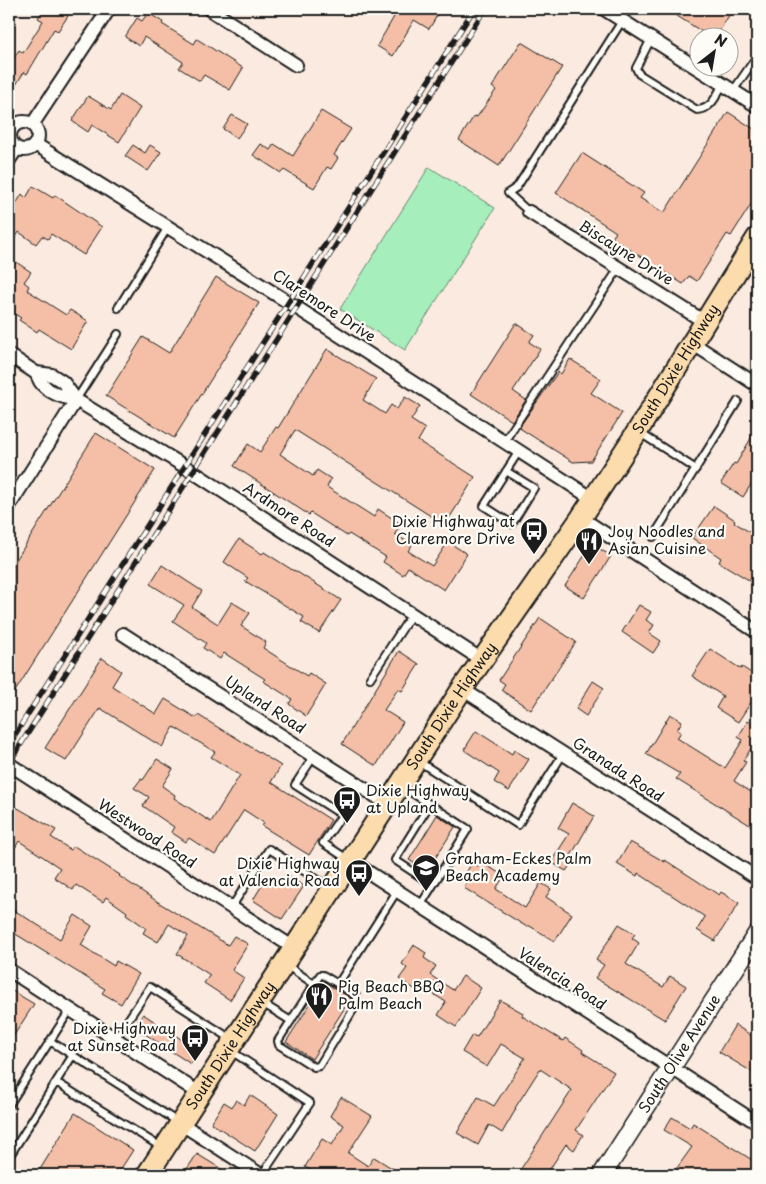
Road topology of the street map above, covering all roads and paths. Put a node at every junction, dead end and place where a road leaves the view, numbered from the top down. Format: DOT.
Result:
graph roads {
  1 [pos="109,9"];
  2 [pos="209,9"];
  3 [pos="604,9"];
  4 [pos="622,21"];
  5 [pos="651,39"];
  6 [pos="757,56"];
  7 [pos="296,64"];
  8 [pos="728,88"];
  9 [pos="757,106"];
  10 [pos="32,125"];
  11 [pos="10,130"];
  12 [pos="35,144"];
  13 [pos="17,148"];
  14 [pos="9,160"];
  15 [pos="529,212"];
  16 [pos="168,227"];
  17 [pos="757,238"];
  18 [pos="620,268"];
  19 [pos="118,308"];
  20 [pos="705,322"];
  21 [pos="118,334"];
  22 [pos="692,343"];
  23 [pos="9,355"];
  24 [pos="757,385"];
  25 [pos="76,400"];
  26 [pos="738,401"];
  27 [pos="637,432"];
  28 [pos="504,442"];
  29 [pos="518,451"];
  30 [pos="696,469"];
  31 [pos="506,471"];
  32 [pos="593,499"];
  33 [pos="9,506"];
  34 [pos="580,518"];
  35 [pos="653,537"];
  36 [pos="412,614"];
  37 [pos="757,632"];
  38 [pos="123,634"];
  39 [pos="482,660"];
  40 [pos="370,678"];
  41 [pos="462,689"];
  42 [pos="563,754"];
  43 [pos="314,756"];
  44 [pos="417,760"];
  45 [pos="9,764"];
  46 [pos="400,785"];
  47 [pos="388,804"];
  48 [pos="430,804"];
  49 [pos="351,861"];
  50 [pos="757,878"];
  51 [pos="433,885"];
  52 [pos="332,889"];
  53 [pos="397,891"];
  54 [pos="420,906"];
  55 [pos="231,908"];
  56 [pos="757,934"];
  57 [pos="289,956"];
  58 [pos="9,970"];
  59 [pos="314,984"];
  60 [pos="338,984"];
  61 [pos="259,1002"];
  62 [pos="70,1010"];
  63 [pos="290,1021"];
  64 [pos="115,1039"];
  65 [pos="50,1041"];
  66 [pos="231,1045"];
  67 [pos="73,1055"];
  68 [pos="671,1068"];
  69 [pos="56,1082"];
  70 [pos="199,1093"];
  71 [pos="9,1105"];
  72 [pos="757,1123"];
  73 [pos="180,1124"];
  74 [pos="164,1148"];
  75 [pos="9,1157"];
  76 [pos="9,1173"];
  77 [pos="12,1175"];
  78 [pos="147,1175"];
  79 [pos="262,1175"];
  80 [pos="602,1175"];
  1 -- 10 [label="street"];
  2 -- 7 [label="street"];
  3 -- 4 [label="street"];
  4 -- 5 [label="street"];
  4 -- 15 [label="lane"];
  5 -- 8 [label="street"];
  5 -- 8 [label="lane"];
  6 -- 8 [label="lane"];
  8 -- 9 [label="street"];
  10 -- 11 [label="street"];
  10 -- 12 [label="street"];
  11 -- 13 [label="street"];
  12 -- 13 [label="street"];
  12 -- 16 [label="street, Claremore Drive"];
  13 -- 14 [label="street"];
  15 -- 18 [label="street, Biscayne Drive"];
  16 -- 19 [label="lane"];
  16 -- 28 [label="street, Claremore Drive"];
  17 -- 20 [label="main road, South Dixie Highway"];
  18 -- 20 [label="street, Biscayne Drive"];
  18 -- 28 [label="lane"];
  20 -- 22 [label="main road, South Dixie Highway"];
  21 -- 25 [label="lane"];
  22 -- 24 [label="street"];
  22 -- 27 [label="main road, South Dixie Highway"];
  23 -- 25 [label="street, Ardmore Road"];
  25 -- 33 [label="street"];
  25 -- 36 [label="street, Ardmore Road"];
  26 -- 30 [label="lane"];
  27 -- 30 [label="lane"];
  27 -- 32 [label="main road, South Dixie Highway"];
  28 -- 29 [label="street, Claremore Drive"];
  29 -- 31 [label="lane"];
  29 -- 32 [label="street, Claremore Drive"];
  30 -- 35 [label="lane"];
  31 -- 31 [label="lane"];
  32 -- 34 [label="main road, South Dixie Highway"];
  34 -- 37 [label="street"];
  34 -- 39 [label="main road, South Dixie Highway"];
  36 -- 39 [label="street, Ardmore Road"];
  36 -- 40 [label="lane"];
  38 -- 43 [label="street, Upland Road"];
  39 -- 41 [label="main road, South Dixie Highway"];
  41 -- 42 [label="street, Granada Road"];
  41 -- 44 [label="main road, South Dixie Highway"];
  42 -- 44 [label="lane"];
  42 -- 50 [label="street, Granada Road"];
  43 -- 47 [label="street, Upland Road"];
  43 -- 49 [label="lane"];
  44 -- 46 [label="main road, South Dixie Highway"];
  45 -- 55 [label="street, Westwood Road"];
  46 -- 47 [label="main road, South Dixie Highway"];
  46 -- 48 [label="lane"];
  47 -- 49 [label="main road, South Dixie Highway"];
  48 -- 51 [label="lane"];
  48 -- 51 [label="lane"];
  49 -- 52 [label="main road, South Dixie Highway"];
  49 -- 53 [label="street, Valencia Road"];
  51 -- 54 [label="lane"];
  52 -- 55 [label="lane"];
  52 -- 57 [label="main road, South Dixie Highway"];
  53 -- 54 [label="street, Valencia Road"];
  53 -- 60 [label="lane"];
  54 -- 68 [label="street, Valencia Road"];
  55 -- 57 [label="street, Westwood Road"];
  56 -- 68 [label="street, South Olive Avenue"];
  57 -- 59 [label="lane"];
  57 -- 61 [label="main road, South Dixie Highway"];
  58 -- 62 [label="street"];
  59 -- 60 [label="lane"];
  59 -- 63 [label="lane"];
  60 -- 63 [label="lane"];
  61 -- 63 [label="lane"];
  61 -- 66 [label="main road, South Dixie Highway"];
  62 -- 64 [label="street"];
  62 -- 65 [label="lane"];
  64 -- 66 [label="lane"];
  64 -- 70 [label="street"];
  65 -- 67 [label="lane"];
  65 -- 71 [label="lane"];
  66 -- 70 [label="main road, South Dixie Highway"];
  66 -- 79 [label="lane"];
  67 -- 69 [label="lane"];
  67 -- 73 [label="lane"];
  68 -- 72 [label="street, Valencia Road"];
  68 -- 80 [label="street, South Olive Avenue"];
  69 -- 74 [label="lane"];
  69 -- 75 [label="lane"];
  70 -- 73 [label="main road, South Dixie Highway"];
  73 -- 74 [label="main road, South Dixie Highway"];
  73 -- 79 [label="street"];
  74 -- 78 [label="main road, South Dixie Highway"];
  76 -- 77 [label="street"];
}
